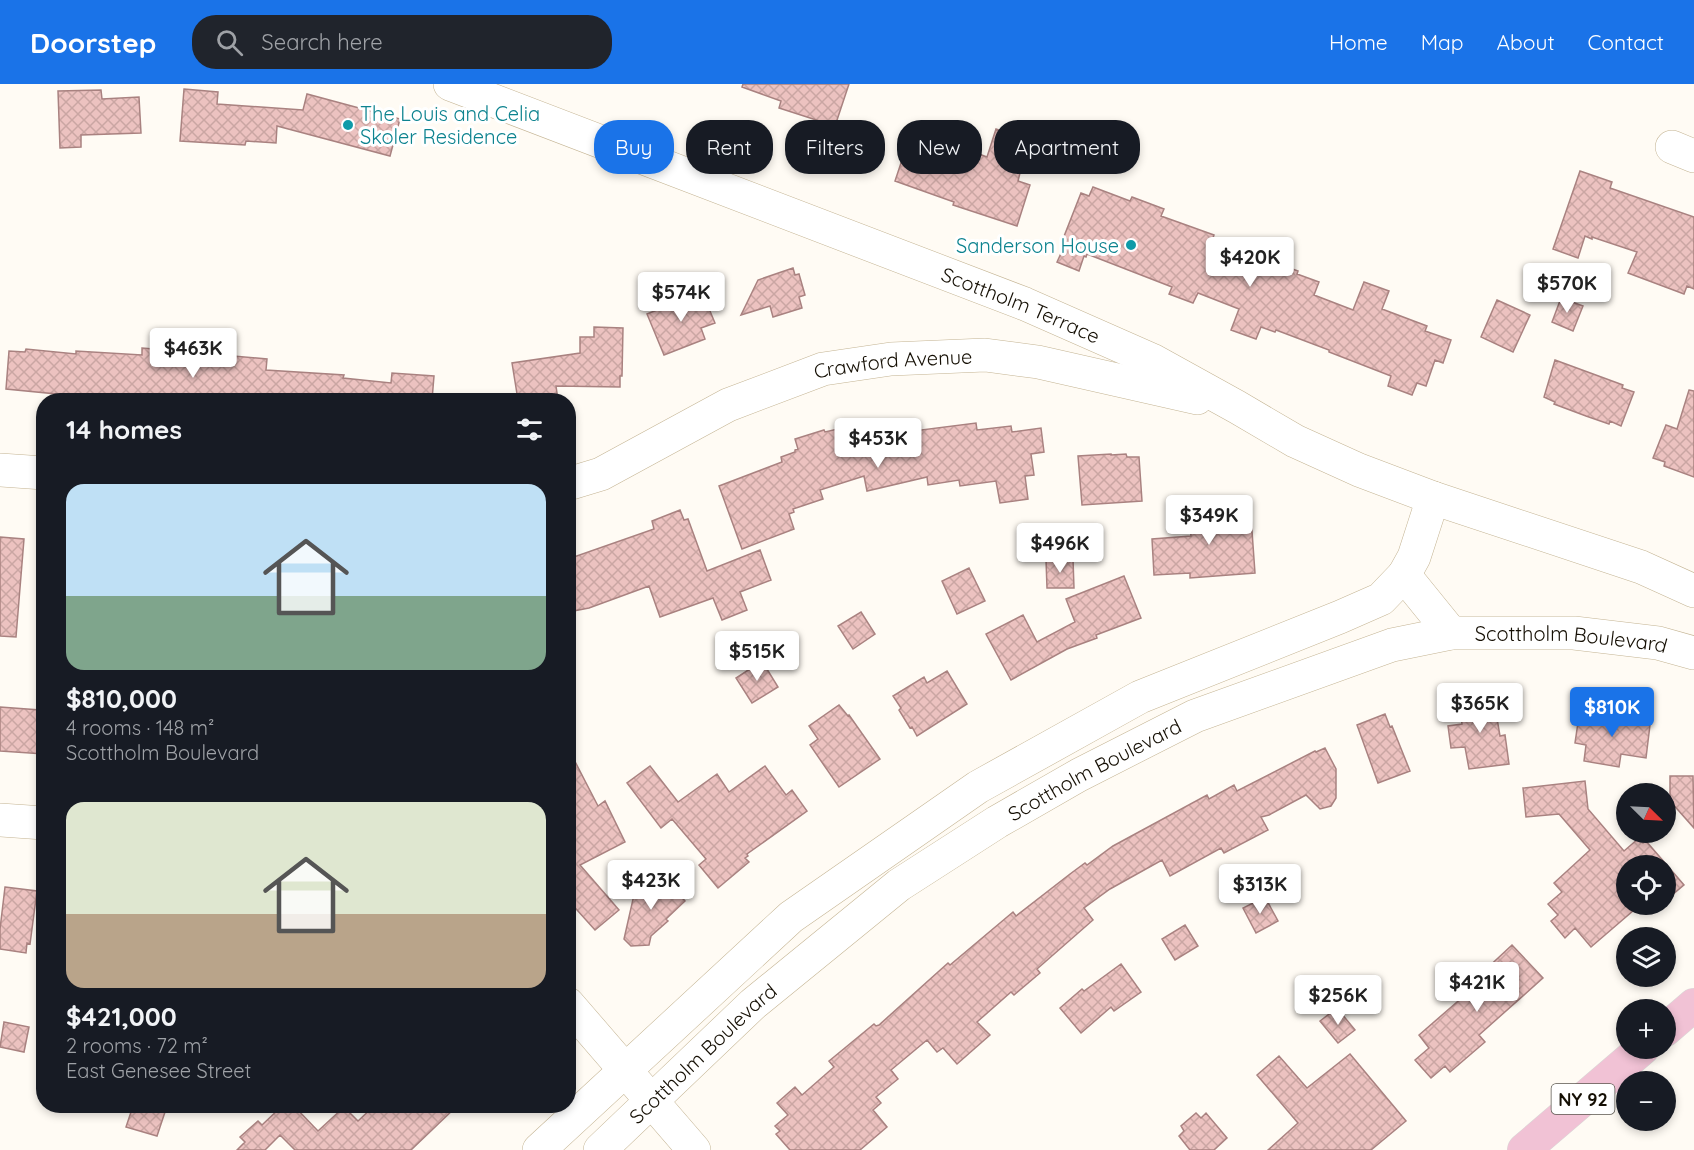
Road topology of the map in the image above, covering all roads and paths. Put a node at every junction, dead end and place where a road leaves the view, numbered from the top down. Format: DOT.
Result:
graph roads {
  1 [pos="450,84"];
  2 [pos="1237,407"];
  3 [pos="0,470"];
  4 [pos="36,472"];
  5 [pos="576,482"];
  6 [pos="1433,498"];
  7 [pos="1404,575"];
  8 [pos="1694,591"];
  9 [pos="1451,633"];
  10 [pos="1694,653"];
  11 [pos="0,820"];
  12 [pos="36,822"];
  13 [pos="1694,1005"];
  14 [pos="576,1013"];
  15 [pos="1676,1021"];
  16 [pos="1630,1059"];
  17 [pos="626,1071"];
  18 [pos="651,1100"];
  19 [pos="539,1150"];
  20 [pos="600,1150"];
  21 [pos="694,1150"];
  22 [pos="1524,1150"];
  1 -- 2 [label="street, Scottholm Terrace"];
  2 -- 5 [label="street, Crawford Avenue"];
  2 -- 6 [label="street, Scottholm Terrace"];
  3 -- 4 [label="street"];
  6 -- 7 [label="street"];
  6 -- 8 [label="street"];
  7 -- 9 [label="street"];
  7 -- 17 [label="street, Scottholm Boulevard"];
  9 -- 10 [label="street, Scottholm Boulevard"];
  9 -- 18 [label="street, Scottholm Boulevard"];
  11 -- 12 [label="street"];
  13 -- 15 [label="main road"];
  14 -- 17 [label="street"];
  16 -- 22 [label="main road, NY 92"];
  17 -- 18 [label="street"];
  17 -- 19 [label="street, Scottholm Boulevard"];
  18 -- 20 [label="street, Scottholm Boulevard"];
  18 -- 21 [label="street"];
}
